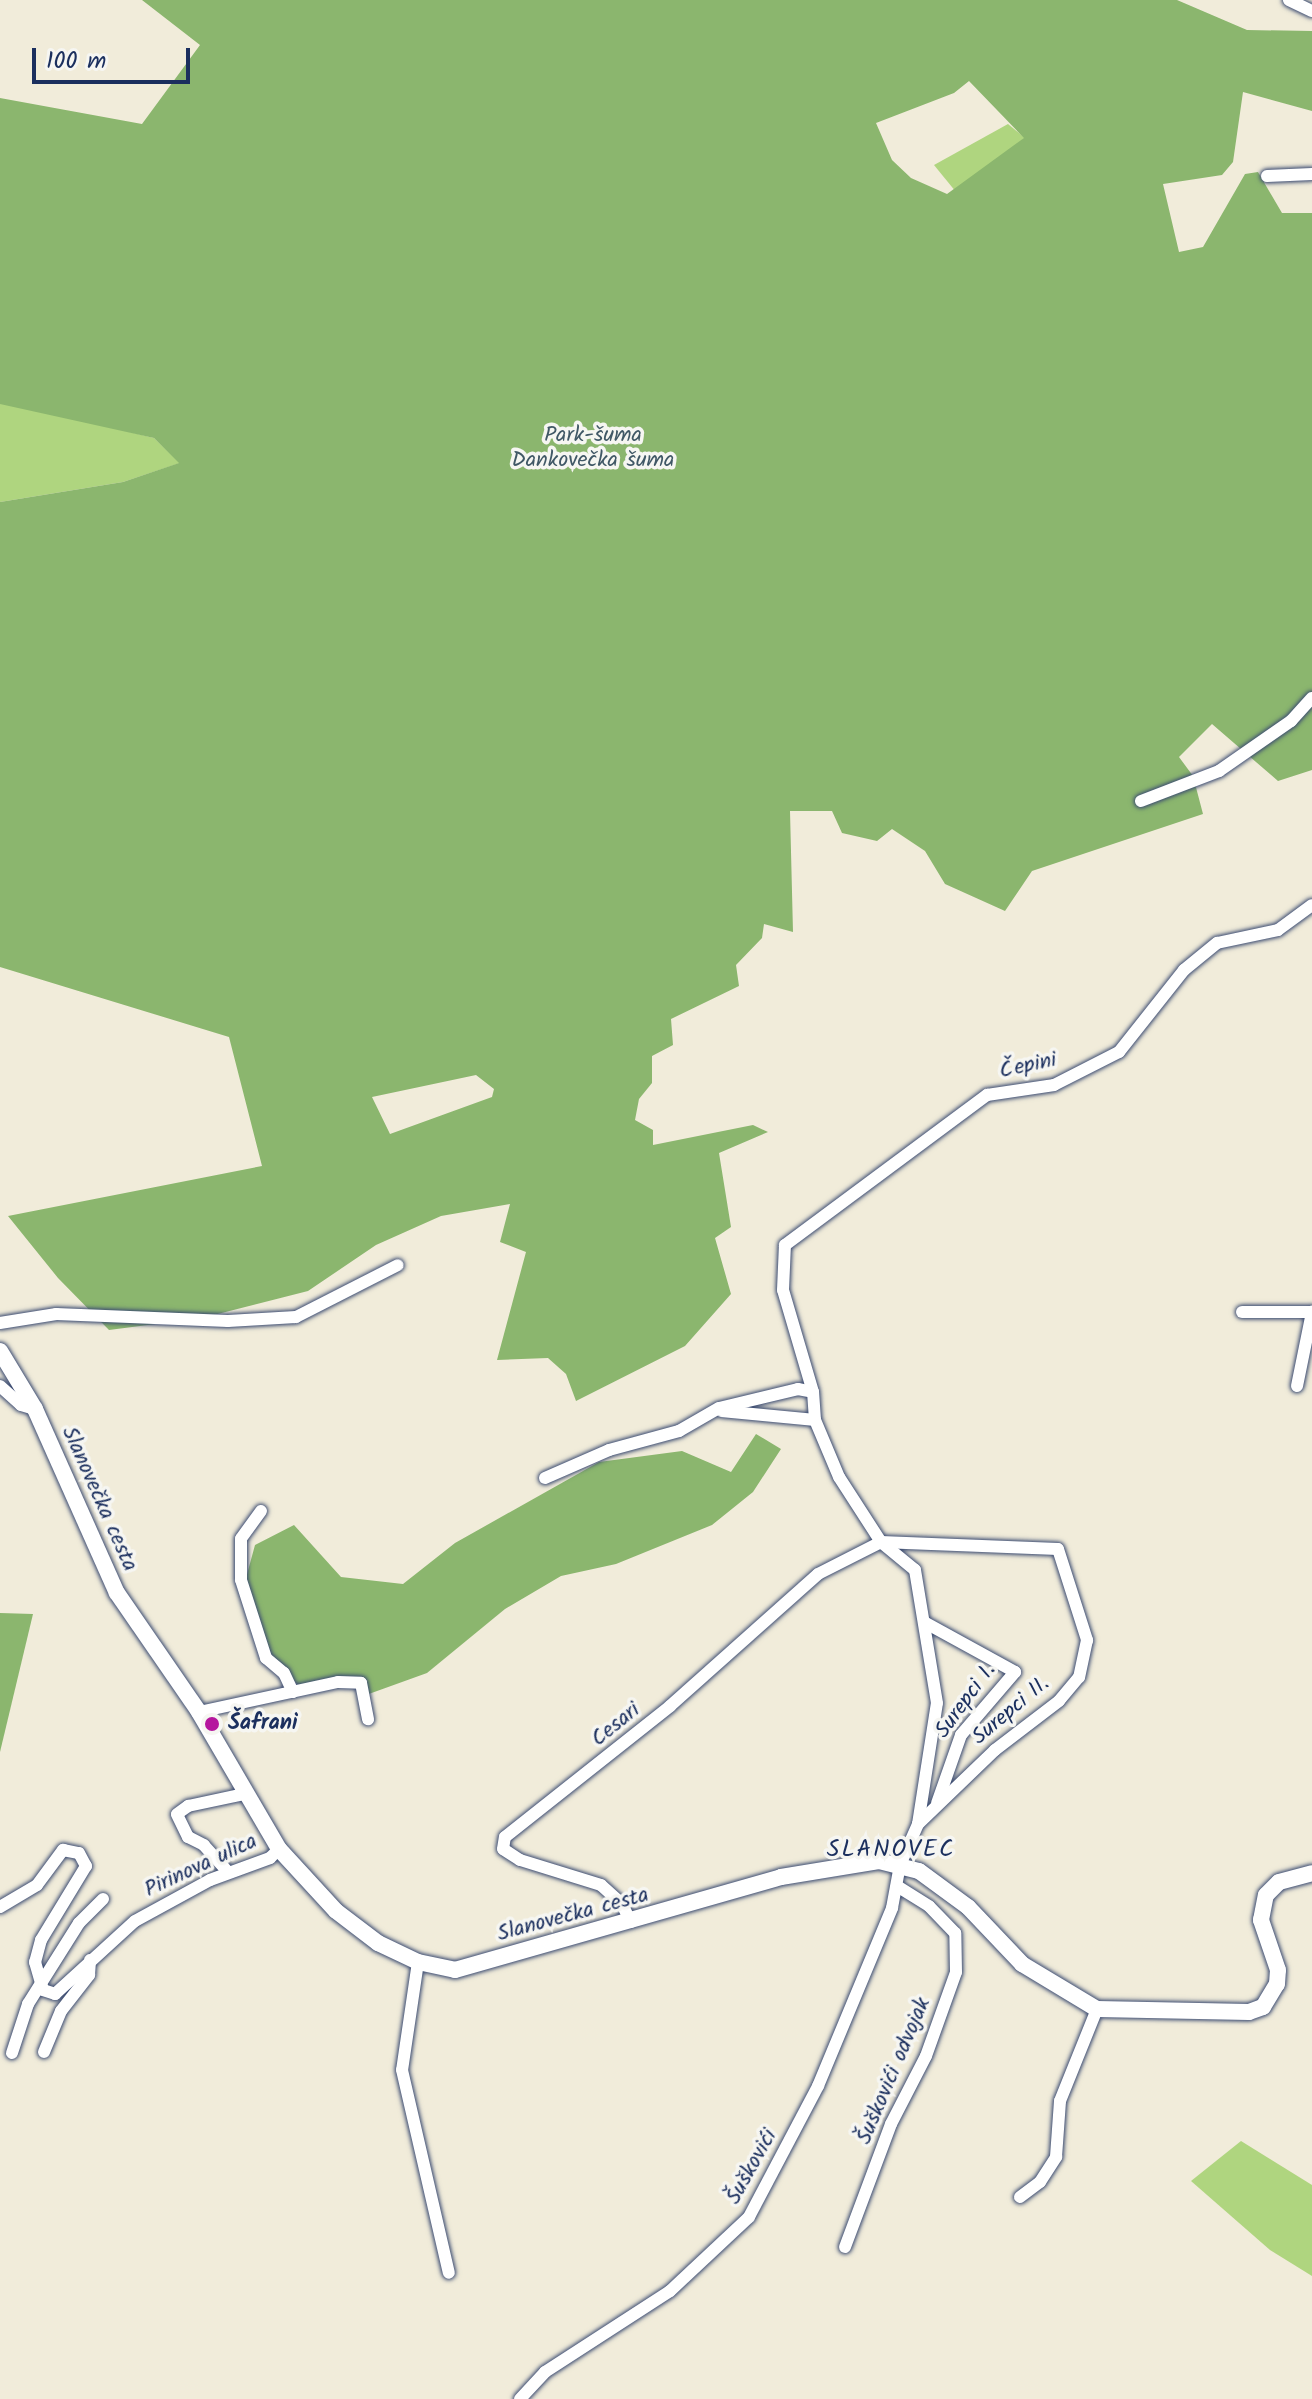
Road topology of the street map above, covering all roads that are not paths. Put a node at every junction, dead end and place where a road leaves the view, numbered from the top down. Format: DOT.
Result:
graph roads {
  1 [pos="1289,0"];
  2 [pos="1312,11"];
  3 [pos="1312,174"];
  4 [pos="1267,176"];
  5 [pos="1312,698"];
  6 [pos="1141,801"];
  7 [pos="1312,905"];
  8 [pos="398,1265"];
  9 [pos="1242,1312"];
  10 [pos="1312,1312"];
  11 [pos="0,1323"];
  12 [pos="0,1351"];
  13 [pos="0,1386"];
  14 [pos="1297,1386"];
  15 [pos="813,1392"];
  16 [pos="35,1409"];
  17 [pos="715,1411"];
  18 [pos="815,1420"];
  19 [pos="545,1478"];
  20 [pos="261,1511"];
  21 [pos="881,1542"];
  22 [pos="924,1622"];
  23 [pos="293,1692"];
  24 [pos="199,1712"];
  25 [pos="368,1719"];
  26 [pos="244,1794"];
  27 [pos="936,1806"];
  28 [pos="918,1824"];
  29 [pos="279,1849"];
  30 [pos="900,1865"];
  31 [pos="228,1872"];
  32 [pos="1312,1873"];
  33 [pos="897,1886"];
  34 [pos="103,1899"];
  35 [pos="0,1907"];
  36 [pos="631,1922"];
  37 [pos="90,1960"];
  38 [pos="418,1962"];
  39 [pos="41,1983"];
  40 [pos="1097,2009"];
  41 [pos="44,2052"];
  42 [pos="12,2053"];
  43 [pos="1020,2197"];
  44 [pos="845,2247"];
  45 [pos="449,2273"];
  46 [pos="520,2399"];
  1 -- 2 [label="street"];
  3 -- 4 [label="street"];
  5 -- 6 [label="street"];
  7 -- 15 [label="street, Čepini"];
  8 -- 11 [label="street"];
  9 -- 10 [label="street"];
  10 -- 14 [label="street"];
  12 -- 16 [label="street, Slanovečka cesta"];
  13 -- 16 [label="street"];
  15 -- 17 [label="street"];
  15 -- 18 [label="street"];
  16 -- 24 [label="street, Slanovečka cesta"];
  17 -- 18 [label="street"];
  17 -- 19 [label="street"];
  18 -- 21 [label="street"];
  20 -- 23 [label="street"];
  21 -- 22 [label="street"];
  21 -- 27 [label="street, Surepci II."];
  21 -- 36 [label="street, Cesari"];
  22 -- 27 [label="street, Surepci I."];
  22 -- 28 [label="street"];
  23 -- 24 [label="street"];
  23 -- 25 [label="street"];
  24 -- 26 [label="street, Slanovečka cesta"];
  26 -- 29 [label="street, Slanovečka cesta"];
  26 -- 31 [label="street"];
  27 -- 28 [label="street, Surepci II."];
  28 -- 30 [label="street"];
  29 -- 31 [label="street, Pirinova ulica"];
  29 -- 38 [label="street, Slanovečka cesta"];
  30 -- 33 [label="street, Šuškovići"];
  30 -- 36 [label="street, Slanovečka cesta"];
  30 -- 40 [label="street, Slanovečka cesta"];
  31 -- 37 [label="street, Pirinova ulica"];
  32 -- 40 [label="street, Slanovečka cesta"];
  33 -- 44 [label="street, Šuškovići odvojak"];
  33 -- 46 [label="street, Šuškovići"];
  34 -- 39 [label="street"];
  35 -- 39 [label="street"];
  36 -- 38 [label="street, Slanovečka cesta"];
  37 -- 39 [label="street, Pirinova ulica"];
  37 -- 41 [label="street"];
  38 -- 45 [label="street"];
  39 -- 42 [label="street"];
  40 -- 43 [label="street"];
}
